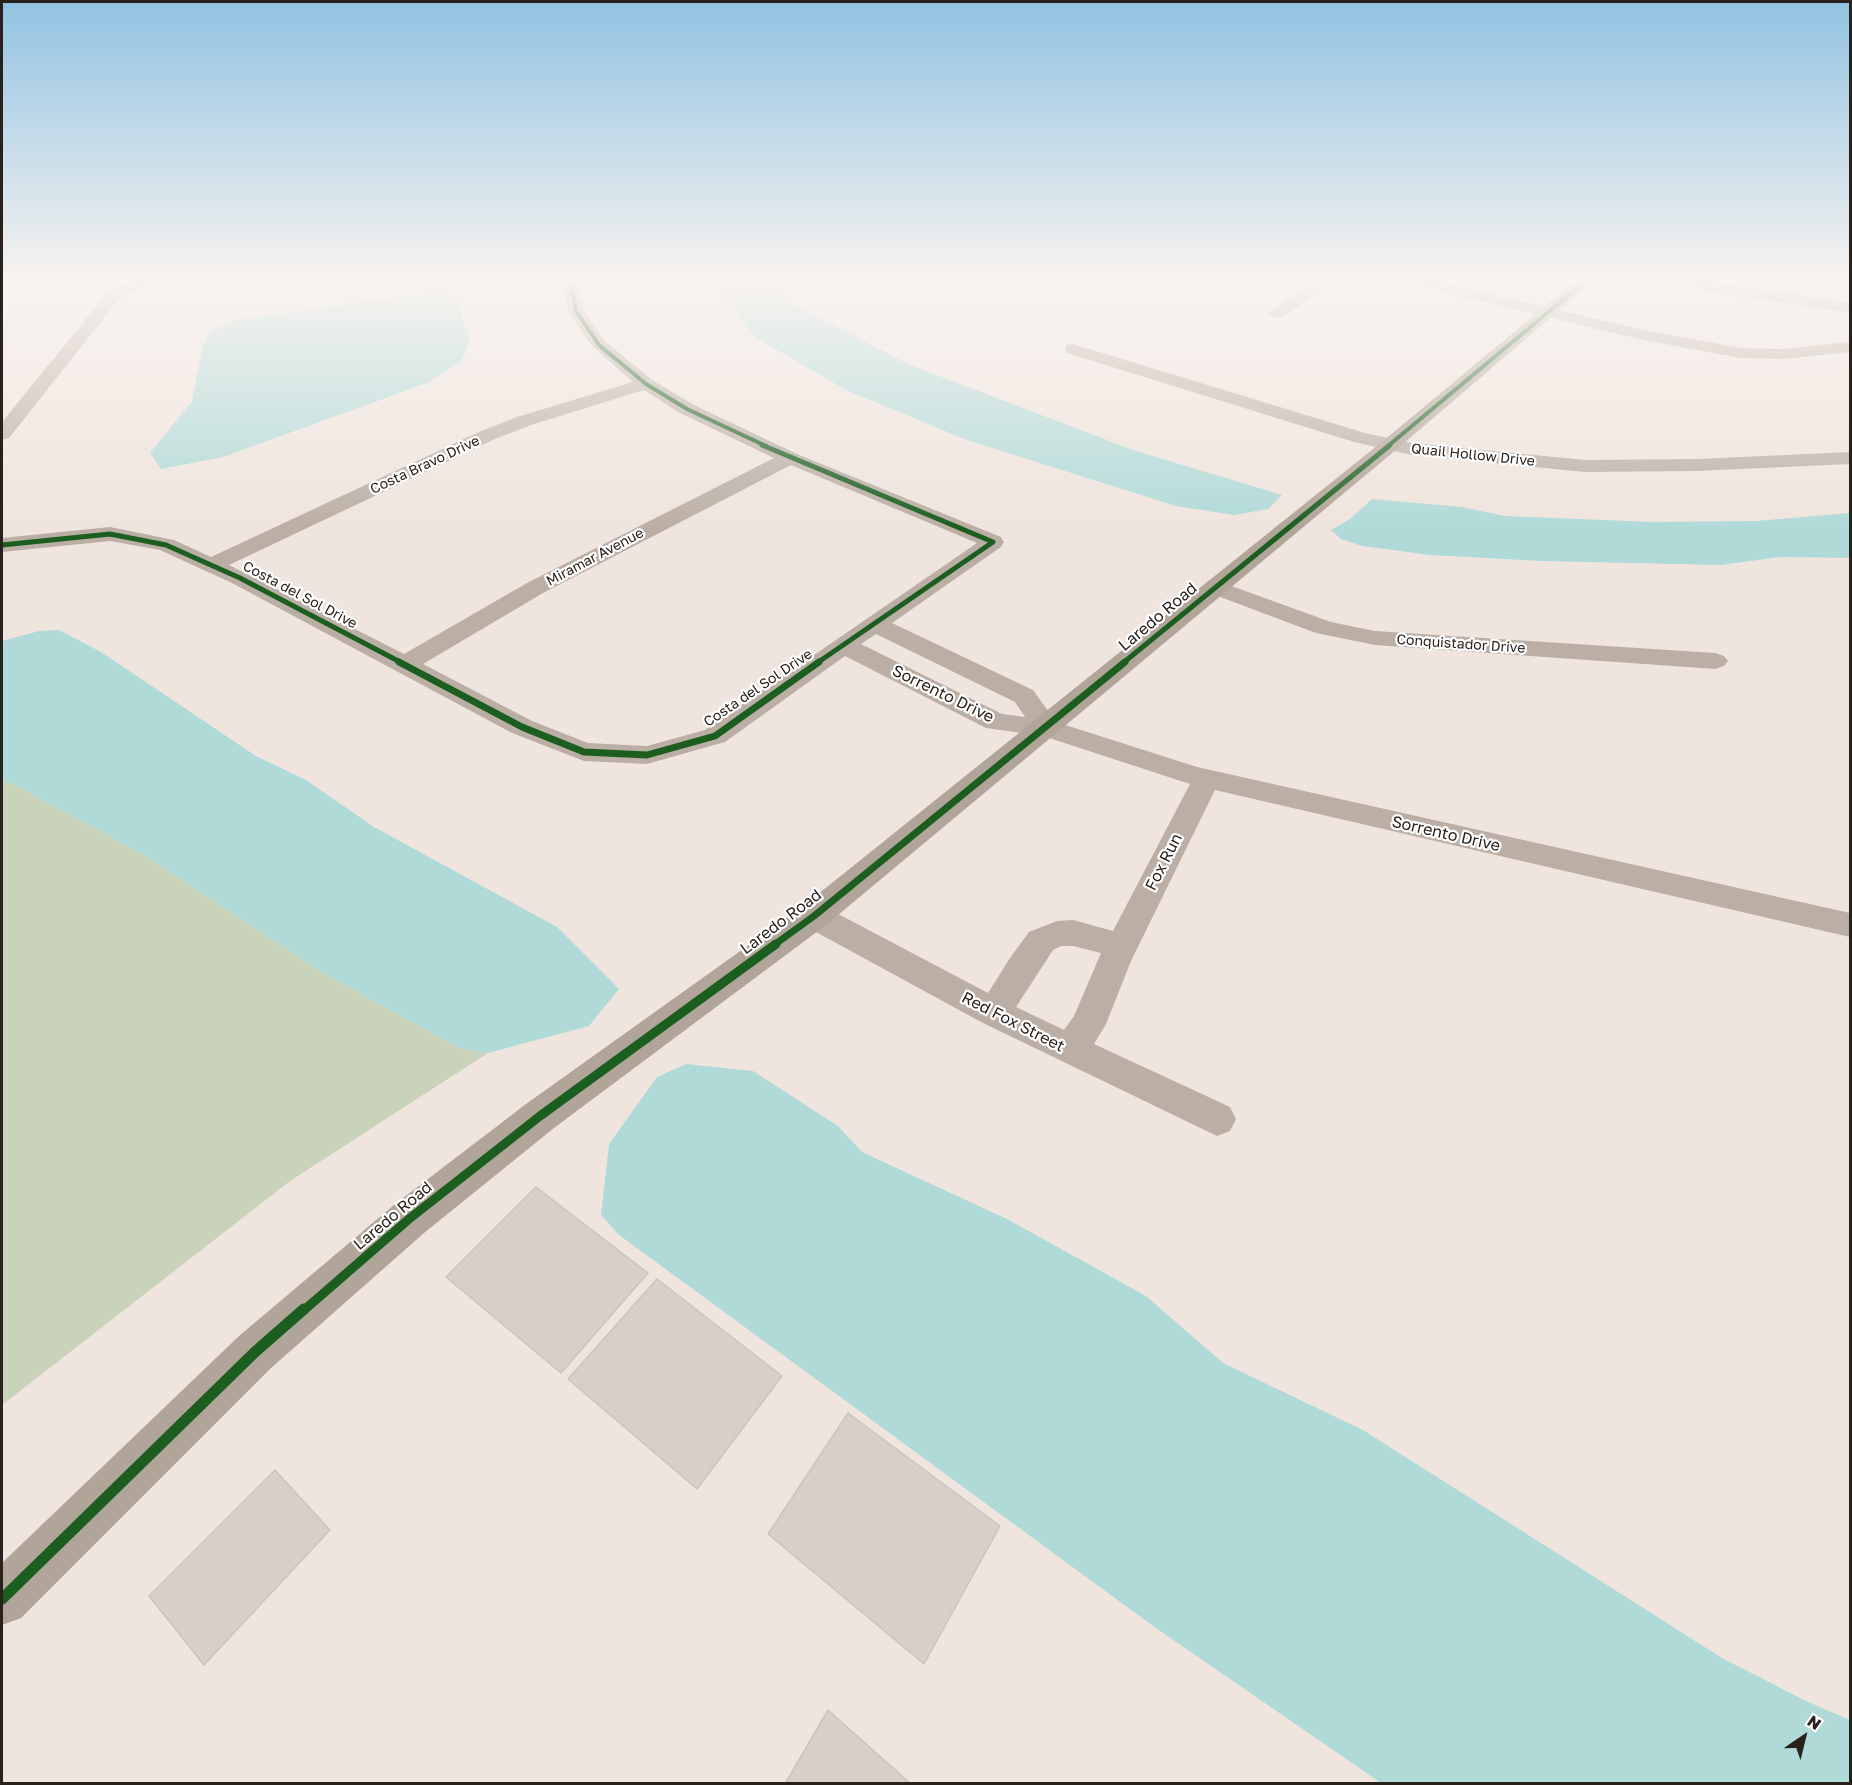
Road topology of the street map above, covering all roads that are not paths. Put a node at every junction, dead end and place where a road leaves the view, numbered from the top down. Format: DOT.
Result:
graph roads {
  1 [pos="60,361"];
  2 [pos="619,361"];
  3 [pos="1113,361"];
  4 [pos="1491,361"];
  5 [pos="646,384"];
  6 [pos="2,434"];
  7 [pos="1390,446"];
  8 [pos="790,458"];
  9 [pos="1851,458"];
  10 [pos="2,545"];
  11 [pos="211,565"];
  12 [pos="1215,587"];
  13 [pos="876,624"];
  14 [pos="845,646"];
  15 [pos="1715,661"];
  16 [pos="404,665"];
  17 [pos="1046,728"];
  18 [pos="1207,777"];
  19 [pos="814,916"];
  20 [pos="1851,925"];
  21 [pos="1121,947"];
  22 [pos="995,1013"];
  23 [pos="1070,1050"];
  24 [pos="1217,1119"];
  25 [pos="2,1599"];
  1 -- 6 [label="street"];
  2 -- 5 [label="street, Costa del Sol Drive"];
  3 -- 7 [label="street, Quail Hollow Drive"];
  4 -- 7 [label="street, Laredo Road"];
  5 -- 8 [label="street, Costa del Sol Drive"];
  5 -- 11 [label="street, Costa Bravo Drive"];
  7 -- 9 [label="street, Quail Hollow Drive"];
  7 -- 12 [label="street, Laredo Road"];
  8 -- 13 [label="street, Costa del Sol Drive"];
  8 -- 16 [label="street, Miramar Avenue"];
  10 -- 11 [label="street, Costa del Sol Drive"];
  11 -- 16 [label="street, Costa del Sol Drive"];
  12 -- 15 [label="street, Conquistador Drive"];
  12 -- 17 [label="street, Laredo Road"];
  13 -- 14 [label="street, Costa del Sol Drive"];
  13 -- 17 [label="street, Sorrento Drive"];
  14 -- 16 [label="street, Costa del Sol Drive"];
  14 -- 17 [label="street, Sorrento Drive"];
  17 -- 18 [label="street, Sorrento Drive"];
  17 -- 19 [label="street, Laredo Road"];
  18 -- 20 [label="street, Sorrento Drive"];
  18 -- 21 [label="street, Fox Run"];
  19 -- 22 [label="street, Red Fox Street"];
  19 -- 25 [label="street, Laredo Road"];
  21 -- 22 [label="street"];
  21 -- 23 [label="street, Fox Run"];
  22 -- 23 [label="street, Red Fox Street"];
  23 -- 24 [label="street, Red Fox Street"];
}
